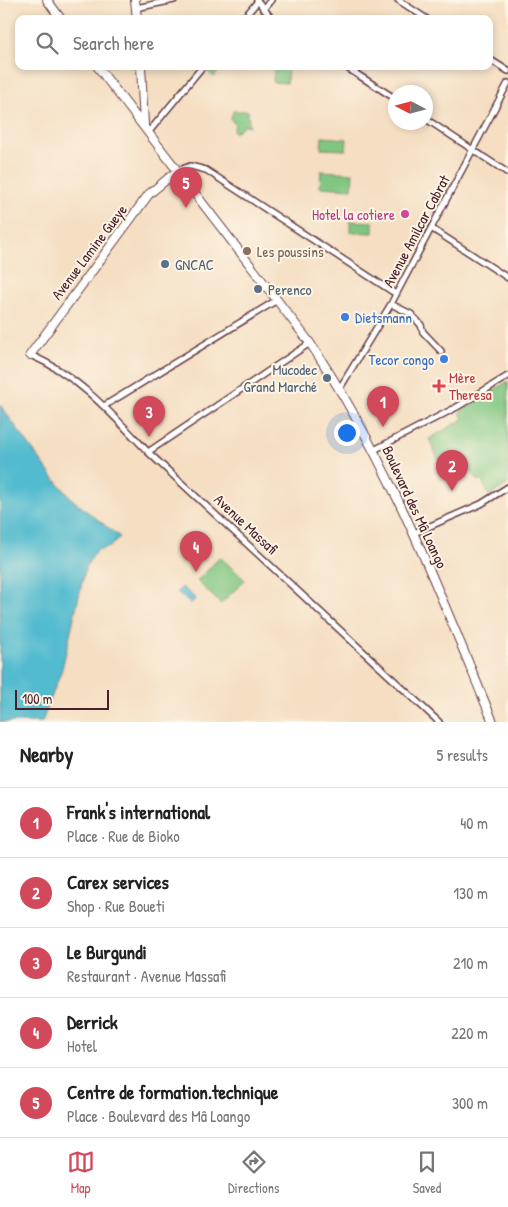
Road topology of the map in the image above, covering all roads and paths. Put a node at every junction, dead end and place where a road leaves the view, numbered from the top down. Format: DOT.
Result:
graph roads {
  1 [pos="47,0"];
  2 [pos="174,0"];
  3 [pos="271,0"];
  4 [pos="398,0"];
  5 [pos="258,1"];
  6 [pos="135,4"];
  7 [pos="263,9"];
  8 [pos="58,15"];
  9 [pos="246,15"];
  10 [pos="268,15"];
  11 [pos="421,15"];
  12 [pos="493,62"];
  13 [pos="100,70"];
  14 [pos="141,70"];
  15 [pos="199,70"];
  16 [pos="350,70"];
  17 [pos="508,71"];
  18 [pos="508,83"];
  19 [pos="388,94"];
  20 [pos="433,124"];
  21 [pos="146,129"];
  22 [pos="472,150"];
  23 [pos="177,171"];
  24 [pos="508,173"];
  25 [pos="431,228"];
  26 [pos="508,278"];
  27 [pos="396,294"];
  28 [pos="277,300"];
  29 [pos="392,304"];
  30 [pos="310,343"];
  31 [pos="441,351"];
  32 [pos="30,355"];
  33 [pos="508,376"];
  34 [pos="340,388"];
  35 [pos="104,406"];
  36 [pos="374,450"];
  37 [pos="148,452"];
  38 [pos="508,487"];
  39 [pos="414,533"];
  40 [pos="439,722"];
  41 [pos="493,722"];
  1 -- 8 [label="street"];
  2 -- 6 [label="street"];
  3 -- 7 [label="street"];
  4 -- 11 [label="street"];
  5 -- 7 [label="street"];
  5 -- 9 [label="street"];
  7 -- 10 [label="street"];
  12 -- 17 [label="street"];
  13 -- 21 [label="street, Boulevard des Mâ Loango"];
  14 -- 21 [label="street"];
  15 -- 21 [label="street"];
  16 -- 19 [label="street"];
  18 -- 22 [label="street, Avenue Amilcar Cabrat"];
  20 -- 22 [label="street"];
  21 -- 23 [label="street, Boulevard des Mâ Loango"];
  22 -- 24 [label="street"];
  22 -- 25 [label="street, Avenue Amilcar Cabrat"];
  23 -- 27 [label="street"];
  23 -- 28 [label="street, Boulevard des Mâ Loango"];
  23 -- 32 [label="street, Avenue Lamine Gueye"];
  25 -- 26 [label="street"];
  25 -- 27 [label="street, Avenue Amilcar Cabrat"];
  27 -- 29 [label="street, Avenue Amilcar Cabrat"];
  28 -- 30 [label="street, Boulevard des Mâ Loango"];
  28 -- 35 [label="street"];
  29 -- 31 [label="street"];
  29 -- 34 [label="street, Avenue Amilcar Cabrat"];
  30 -- 34 [label="street, Boulevard des Mâ Loango"];
  30 -- 37 [label="street"];
  32 -- 35 [label="street, Avenue Massafi"];
  33 -- 36 [label="street"];
  34 -- 36 [label="street, Boulevard des Mâ Loango"];
  35 -- 37 [label="street, Avenue Massafi"];
  36 -- 39 [label="street, Boulevard des Mâ Loango"];
  37 -- 40 [label="street, Avenue Massafi"];
  38 -- 39 [label="street"];
  39 -- 41 [label="street, Boulevard des Mâ Loango"];
}
